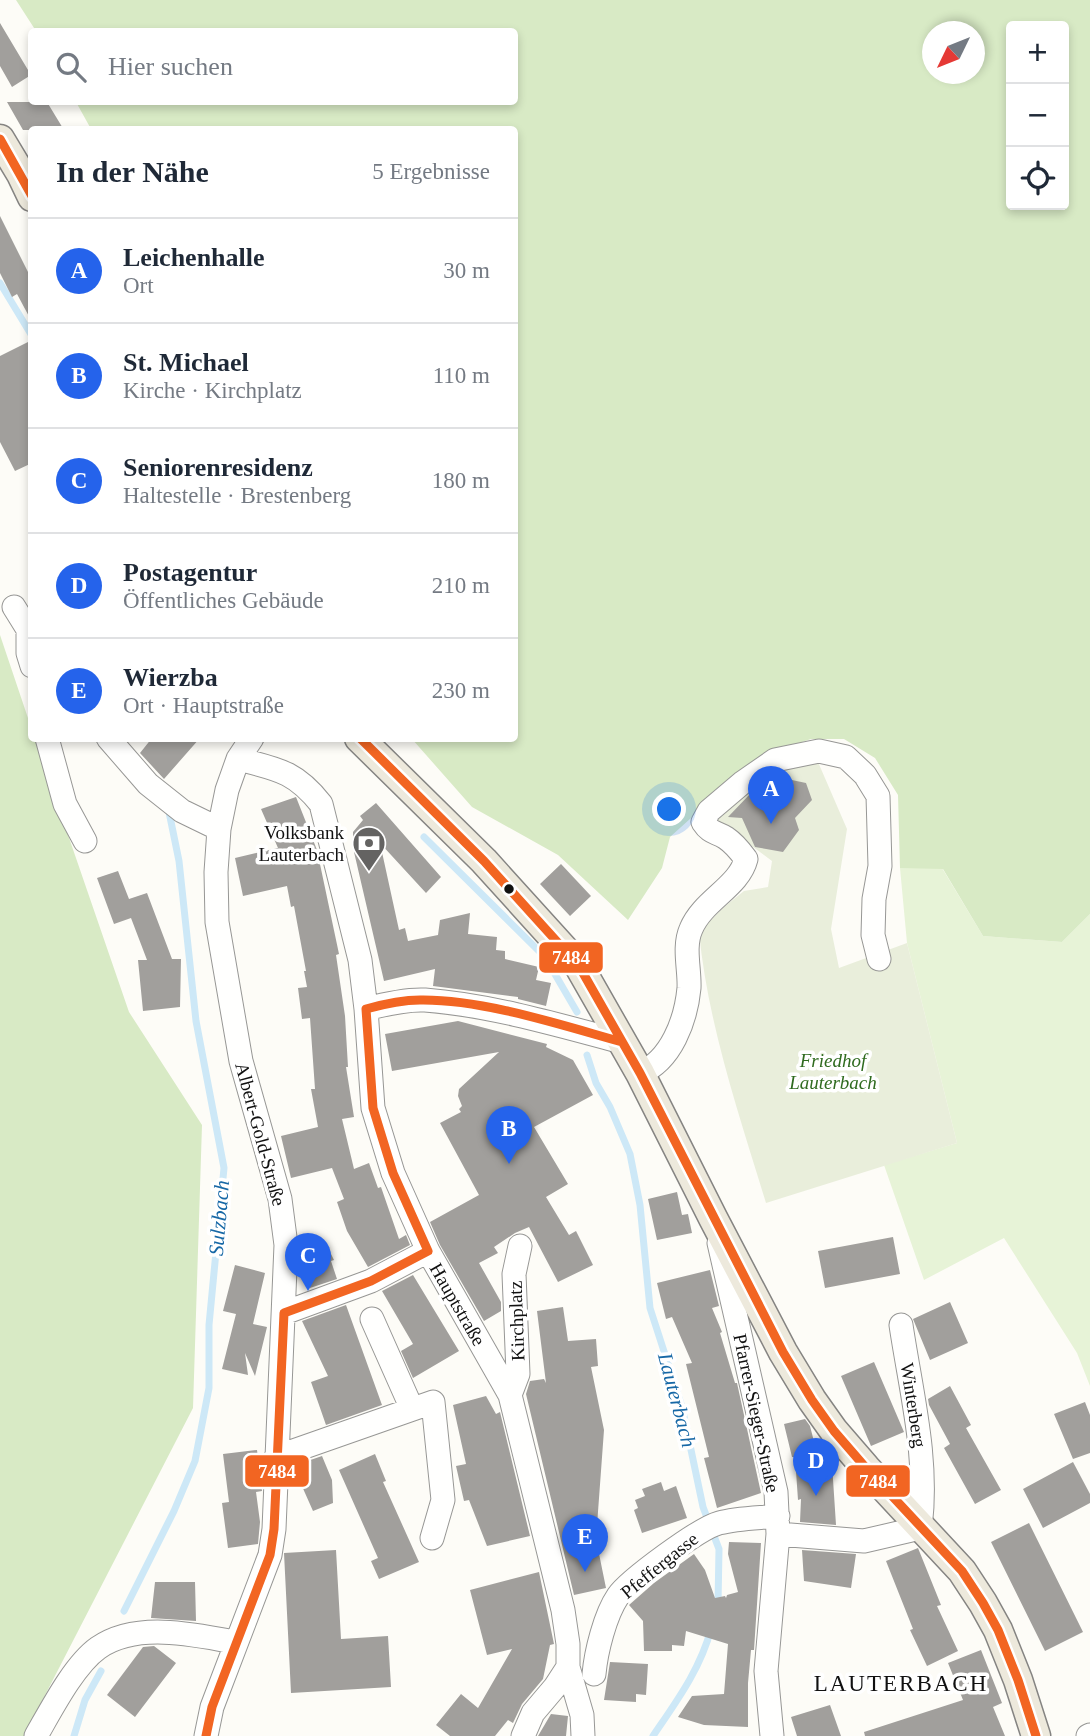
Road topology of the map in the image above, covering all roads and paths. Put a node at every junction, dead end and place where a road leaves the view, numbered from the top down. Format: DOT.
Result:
graph roads {
  1 [pos="0,139"];
  2 [pos="28,190"];
  3 [pos="14,607"];
  4 [pos="28,631"];
  5 [pos="48,742"];
  6 [pos="111,742"];
  7 [pos="249,742"];
  8 [pos="363,742"];
  9 [pos="238,759"];
  10 [pos="219,829"];
  11 [pos="85,841"];
  12 [pos="879,959"];
  13 [pos="366,1009"];
  14 [pos="622,1041"];
  15 [pos="640,1073"];
  16 [pos="713,1218"];
  17 [pos="520,1246"];
  18 [pos="428,1251"];
  19 [pos="284,1313"];
  20 [pos="372,1319"];
  21 [pos="901,1325"];
  22 [pos="510,1395"];
  23 [pos="412,1409"];
  24 [pos="276,1457"];
  25 [pos="778,1525"];
  26 [pos="920,1528"];
  27 [pos="432,1538"];
  28 [pos="235,1642"];
  29 [pos="568,1667"];
  30 [pos="594,1674"];
  31 [pos="36,1736"];
  32 [pos="206,1736"];
  33 [pos="523,1736"];
  34 [pos="583,1736"];
  35 [pos="772,1736"];
  36 [pos="1036,1736"];
  1 -- 2 [label="main road"];
  3 -- 4 [label="street"];
  5 -- 11 [label="street"];
  6 -- 10 [label="street"];
  7 -- 9 [label="street, Albert-Gold-Straße"];
  8 -- 14 [label="main road"];
  9 -- 10 [label="street, Albert-Gold-Straße"];
  9 -- 13 [label="street, Hauptstraße"];
  10 -- 19 [label="street, Albert-Gold-Straße"];
  12 -- 15 [label="street"];
  13 -- 14 [label="street"];
  13 -- 18 [label="street, Hauptstraße"];
  14 -- 15 [label="main road"];
  15 -- 16 [label="main road"];
  16 -- 25 [label="street, Pfarrer-Sieger-Straße"];
  16 -- 26 [label="main road"];
  17 -- 22 [label="street, Kirchplatz"];
  18 -- 19 [label="street"];
  18 -- 22 [label="street, Hauptstraße"];
  19 -- 24 [label="street, Albert-Gold-Straße"];
  20 -- 23 [label="street"];
  21 -- 26 [label="street, Winterberg"];
  22 -- 29 [label="street, Hauptstraße"];
  23 -- 24 [label="street"];
  23 -- 27 [label="street"];
  24 -- 28 [label="street, Albert-Gold-Straße"];
  25 -- 26 [label="street, Pfeffergasse"];
  25 -- 30 [label="street, Pfeffergasse"];
  25 -- 35 [label="street, Pfarrer-Sieger-Straße"];
  26 -- 36 [label="main road"];
  28 -- 31 [label="street"];
  28 -- 32 [label="street, Albert-Gold-Straße"];
  29 -- 33 [label="street"];
  29 -- 34 [label="street, Hauptstraße"];
}
